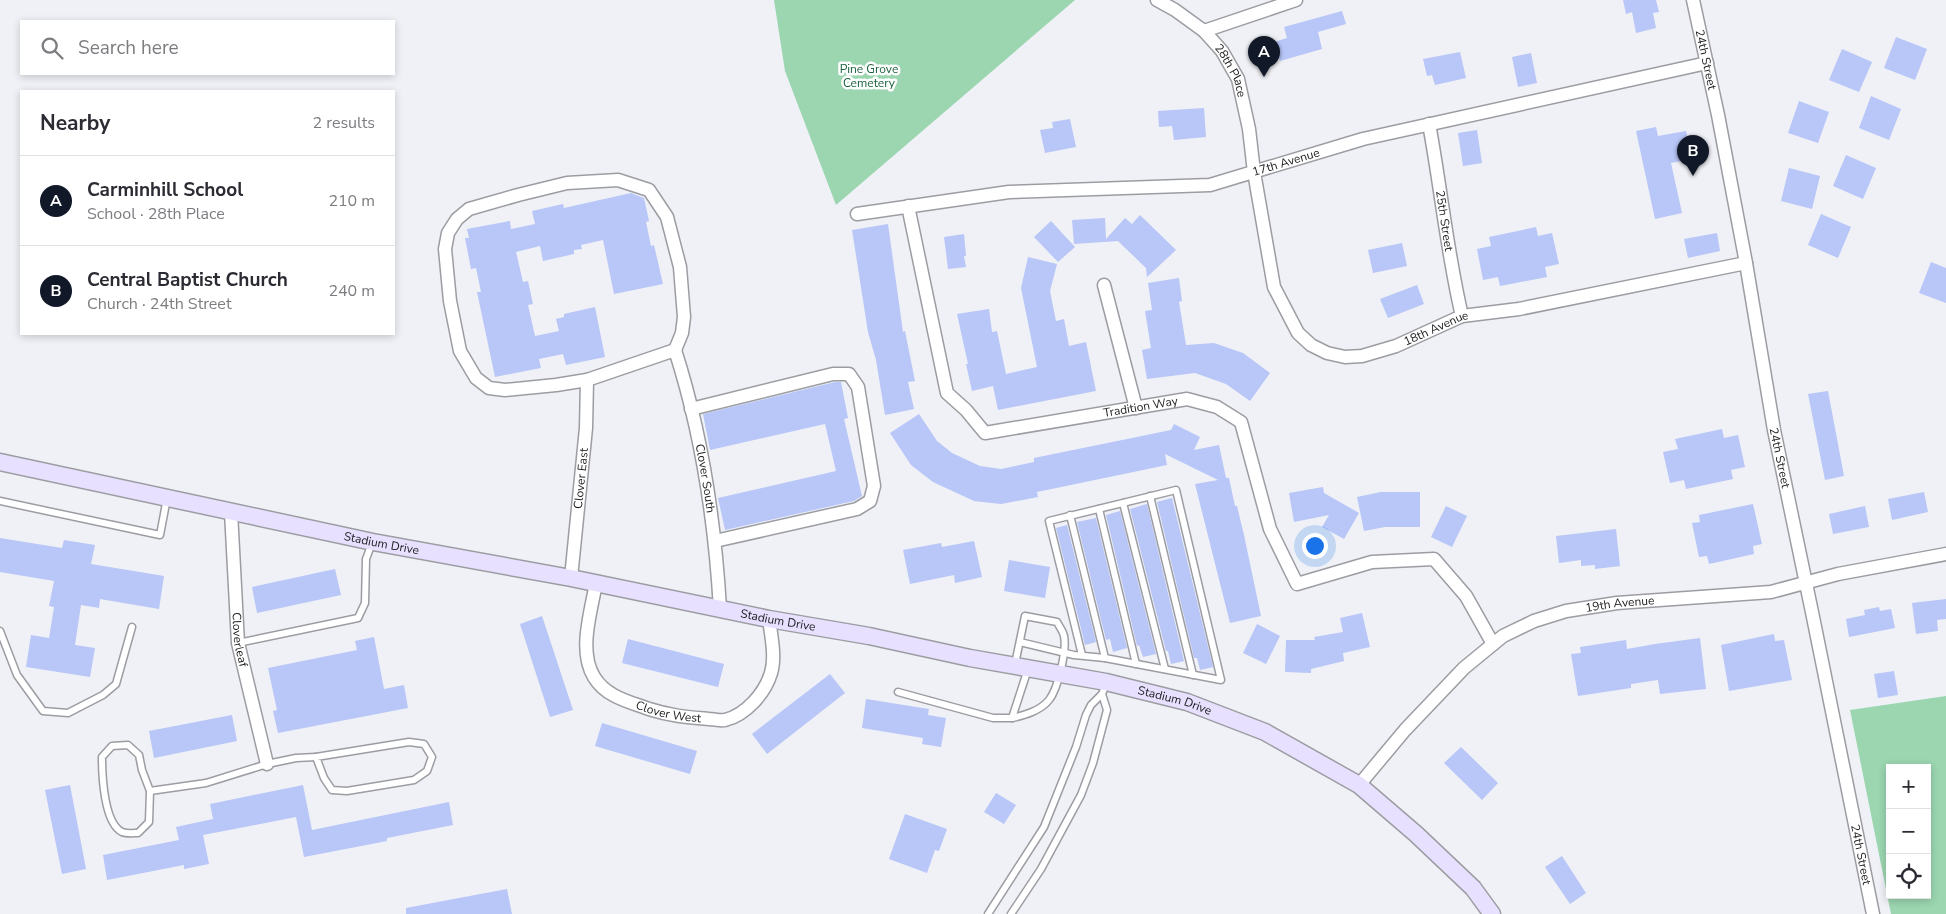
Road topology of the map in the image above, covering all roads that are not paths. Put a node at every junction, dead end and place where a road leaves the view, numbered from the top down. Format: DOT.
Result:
graph roads {
  1 [pos="1157,0"];
  2 [pos="1296,0"];
  3 [pos="1693,0"];
  4 [pos="1204,31"];
  5 [pos="1707,63"];
  6 [pos="1428,124"];
  7 [pos="1254,172"];
  8 [pos="908,206"];
  9 [pos="857,214"];
  10 [pos="1746,263"];
  11 [pos="1104,285"];
  12 [pos="1462,316"];
  13 [pos="675,350"];
  14 [pos="587,380"];
  15 [pos="1136,408"];
  16 [pos="692,409"];
  17 [pos="0,462"];
  18 [pos="1150,496"];
  19 [pos="167,498"];
  20 [pos="0,501"];
  21 [pos="1123,503"];
  22 [pos="1099,508"];
  23 [pos="231,512"];
  24 [pos="1070,515"];
  25 [pos="715,541"];
  26 [pos="373,542"];
  27 [pos="1946,554"];
  28 [pos="571,578"];
  29 [pos="1806,583"];
  30 [pos="596,584"];
  31 [pos="720,609"];
  32 [pos="769,619"];
  33 [pos="132,627"];
  34 [pos="0,631"];
  35 [pos="1020,642"];
  36 [pos="238,643"];
  37 [pos="1493,644"];
  38 [pos="1064,653"];
  39 [pos="1082,655"];
  40 [pos="1105,658"];
  41 [pos="1136,664"];
  42 [pos="1022,666"];
  43 [pos="1166,669"];
  44 [pos="1060,673"];
  45 [pos="1193,674"];
  46 [pos="1104,688"];
  47 [pos="898,692"];
  48 [pos="1012,718"];
  49 [pos="316,757"];
  50 [pos="267,764"];
  51 [pos="1359,785"];
  52 [pos="150,791"];
  53 [pos="988,914"];
  54 [pos="1011,914"];
  55 [pos="1492,914"];
  56 [pos="1873,914"];
  1 -- 4 [label="street, 28th Place"];
  2 -- 4 [label="street"];
  3 -- 5 [label="street, 24th Street"];
  4 -- 7 [label="street, 28th Place"];
  5 -- 6 [label="street, 17th Avenue"];
  5 -- 10 [label="street, 24th Street"];
  6 -- 7 [label="street, 17th Avenue"];
  6 -- 12 [label="street, 25th Street"];
  7 -- 8 [label="street, 17th Avenue"];
  7 -- 12 [label="street, 18th Avenue"];
  8 -- 9 [label="street, 17th Avenue"];
  8 -- 15 [label="street, Tradition Way"];
  10 -- 12 [label="street, 18th Avenue"];
  10 -- 29 [label="street, 24th Street"];
  11 -- 15 [label="street"];
  13 -- 14 [label="street"];
  13 -- 14 [label="street"];
  13 -- 16 [label="street, Clover South"];
  14 -- 28 [label="street, Clover East"];
  15 -- 37 [label="street, Tradition Way"];
  16 -- 25 [label="street, Clover South"];
  16 -- 25 [label="street"];
  17 -- 19 [label="street, Stadium Drive"];
  18 -- 21 [label="lane"];
  18 -- 45 [label="lane"];
  18 -- 45 [label="lane"];
  19 -- 20 [label="lane"];
  19 -- 23 [label="street, Stadium Drive"];
  21 -- 22 [label="lane"];
  21 -- 43 [label="lane"];
  22 -- 24 [label="lane"];
  22 -- 41 [label="lane"];
  23 -- 26 [label="street, Stadium Drive"];
  23 -- 36 [label="street, Cloverleaf"];
  24 -- 39 [label="lane"];
  24 -- 40 [label="lane"];
  25 -- 31 [label="street, Clover South"];
  26 -- 28 [label="street, Stadium Drive"];
  26 -- 36 [label="lane"];
  27 -- 29 [label="street, 19th Avenue"];
  28 -- 30 [label="street, Stadium Drive"];
  29 -- 37 [label="street, 19th Avenue"];
  29 -- 56 [label="street, 24th Street"];
  30 -- 31 [label="street, Stadium Drive"];
  30 -- 32 [label="street, Clover West"];
  31 -- 32 [label="street, Stadium Drive"];
  32 -- 42 [label="street, Stadium Drive"];
  33 -- 34 [label="lane"];
  35 -- 38 [label="lane"];
  35 -- 38 [label="lane"];
  35 -- 42 [label="lane"];
  36 -- 50 [label="street, Cloverleaf"];
  37 -- 51 [label="street, 19th Avenue"];
  38 -- 39 [label="lane"];
  38 -- 44 [label="lane"];
  39 -- 40 [label="lane"];
  40 -- 41 [label="lane"];
  41 -- 43 [label="lane"];
  42 -- 44 [label="street, Stadium Drive"];
  42 -- 48 [label="lane"];
  43 -- 45 [label="lane"];
  44 -- 46 [label="street, Stadium Drive"];
  44 -- 48 [label="lane"];
  46 -- 51 [label="street, Stadium Drive"];
  46 -- 53 [label="lane"];
  46 -- 54 [label="lane"];
  47 -- 48 [label="lane"];
  49 -- 49 [label="lane"];
  49 -- 50 [label="lane"];
  50 -- 52 [label="lane"];
  51 -- 55 [label="street, Stadium Drive"];
  52 -- 52 [label="lane"];
}
